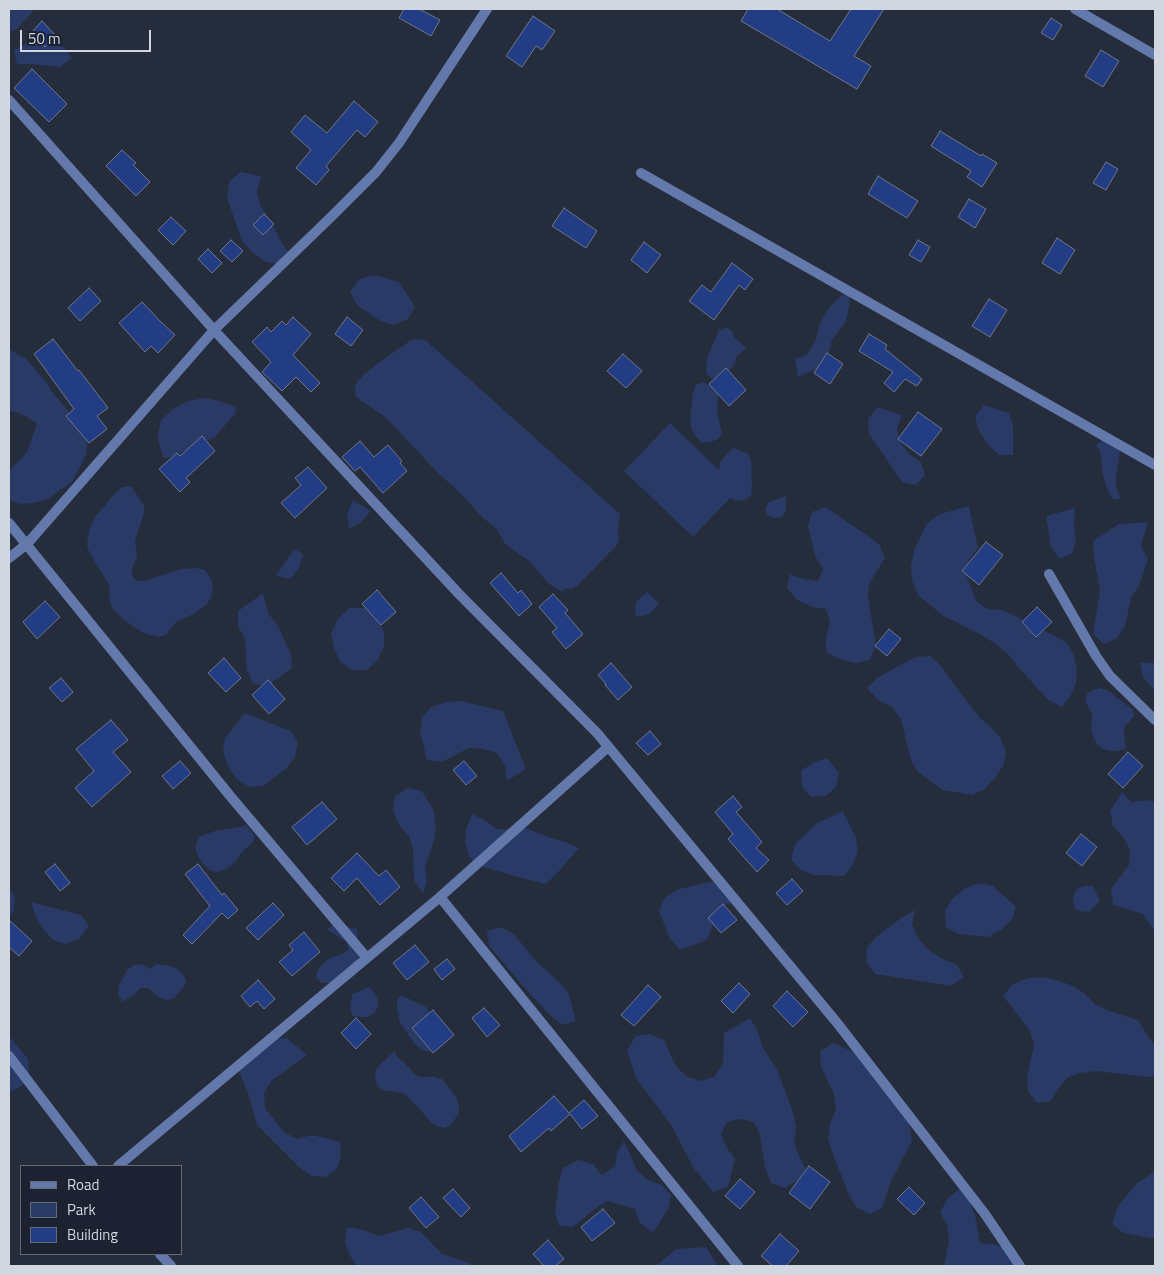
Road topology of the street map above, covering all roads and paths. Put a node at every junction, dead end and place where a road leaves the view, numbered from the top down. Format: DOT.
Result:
graph roads {
  1 [pos="487,9"];
  2 [pos="1075,9"];
  3 [pos="1155,55"];
  4 [pos="9,100"];
  5 [pos="641,173"];
  6 [pos="214,330"];
  7 [pos="1155,464"];
  8 [pos="9,523"];
  9 [pos="27,544"];
  10 [pos="9,558"];
  11 [pos="1049,574"];
  12 [pos="1155,720"];
  13 [pos="608,748"];
  14 [pos="440,898"];
  15 [pos="367,958"];
  16 [pos="9,1056"];
  17 [pos="92,1165"];
  18 [pos="119,1165"];
  19 [pos="161,1255"];
  20 [pos="171,1266"];
  21 [pos="738,1266"];
  22 [pos="1020,1266"];
  1 -- 6 [label="street"];
  2 -- 3 [label="street"];
  4 -- 6 [label="street"];
  5 -- 7 [label="street"];
  6 -- 9 [label="street"];
  6 -- 13 [label="street"];
  8 -- 9 [label="street"];
  9 -- 10 [label="street"];
  9 -- 15 [label="street"];
  11 -- 12 [label="street"];
  13 -- 14 [label="street"];
  13 -- 22 [label="street"];
  14 -- 15 [label="street"];
  14 -- 21 [label="street"];
  15 -- 18 [label="street"];
  16 -- 17 [label="street"];
  19 -- 20 [label="street"];
}
